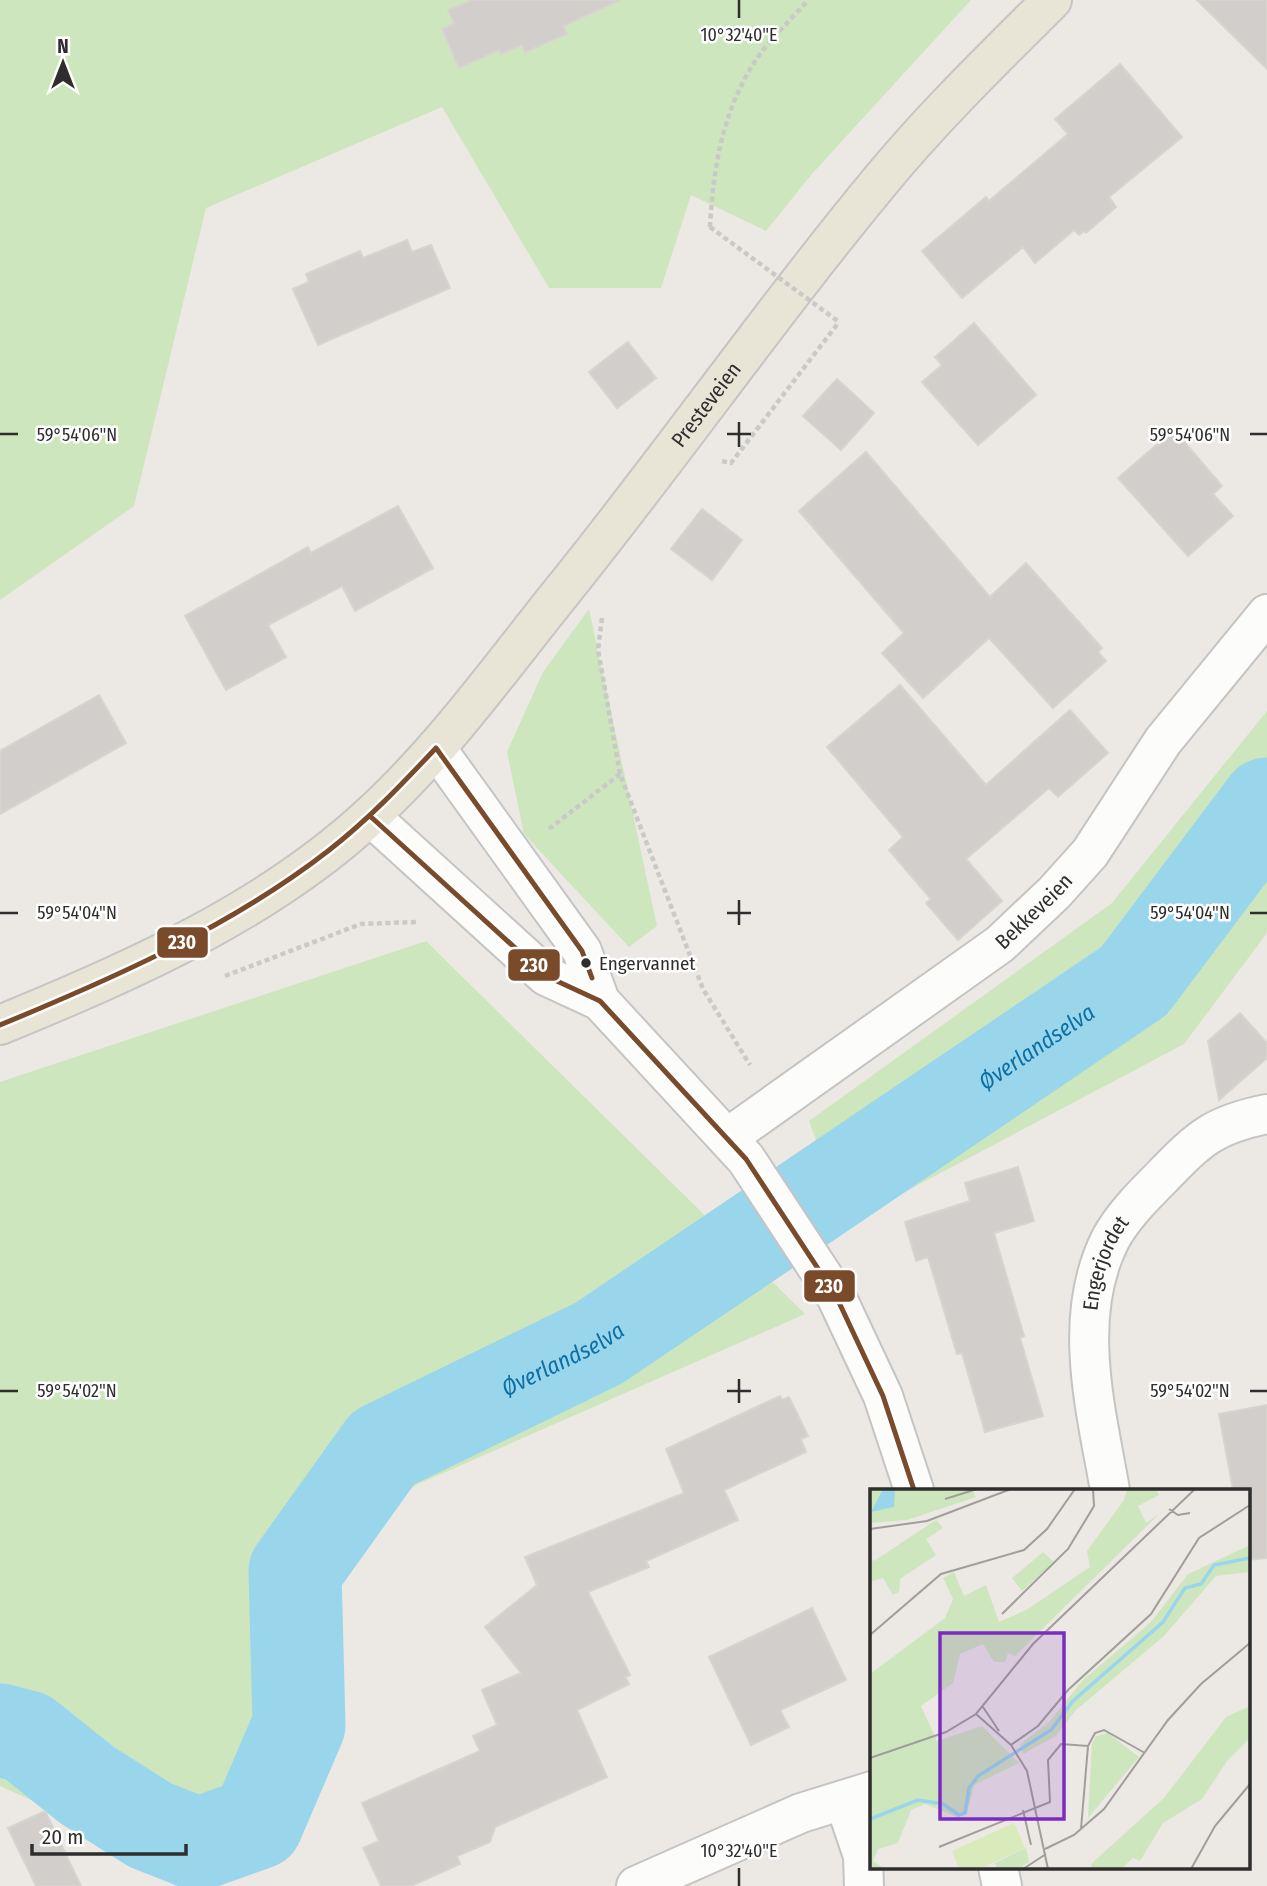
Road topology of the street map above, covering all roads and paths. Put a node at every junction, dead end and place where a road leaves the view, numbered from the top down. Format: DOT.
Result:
graph roads {
  1 [pos="808,0"];
  2 [pos="1052,0"];
  3 [pos="825,307"];
  4 [pos="817,318"];
  5 [pos="719,460"];
  6 [pos="603,605"];
  7 [pos="1267,614"];
  8 [pos="436,748"];
  9 [pos="620,774"];
  10 [pos="370,816"];
  11 [pos="516,855"];
  12 [pos="424,922"];
  13 [pos="221,978"];
  14 [pos="600,1001"];
  15 [pos="0,1025"];
  16 [pos="774,1104"];
  17 [pos="1267,1114"];
  18 [pos="736,1148"];
  19 [pos="914,1489"];
  20 [pos="1110,1489"];
  21 [pos="858,1795"];
  22 [pos="998,1868"];
  23 [pos="636,1886"];
  24 [pos="864,1886"];
  25 [pos="1002,1886"];
  1 -- 5 [label="path, bridge"];
  2 -- 8 [label="main road, Presteveien"];
  3 -- 4 [label="path"];
  6 -- 9 [label="path"];
  7 -- 16 [label="street, Bekkeveien"];
  8 -- 10 [label="main road, Presteveien"];
  8 -- 11 [label="street"];
  9 -- 11 [label="path"];
  9 -- 16 [label="path"];
  10 -- 14 [label="street"];
  10 -- 15 [label="main road, Presteveien"];
  11 -- 14 [label="street"];
  12 -- 13 [label="path"];
  14 -- 18 [label="street"];
  16 -- 18 [label="street, Bekkeveien"];
  17 -- 20 [label="street, Engerjordet"];
  18 -- 19 [label="street"];
  21 -- 23 [label="street"];
  21 -- 24 [label="street"];
  22 -- 25 [label="street"];
}
